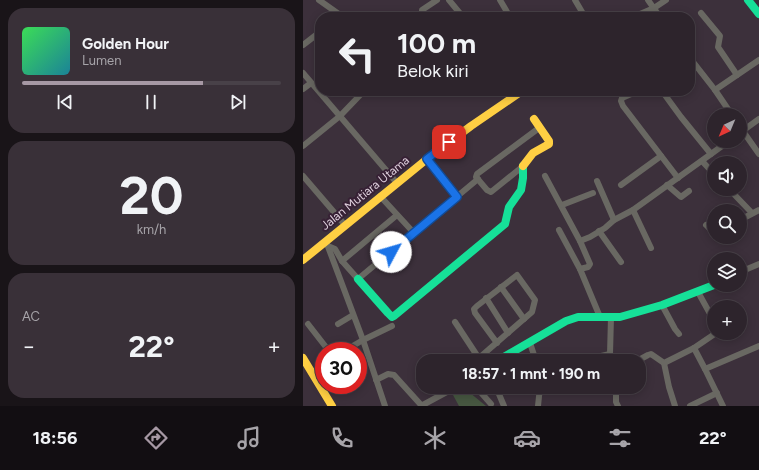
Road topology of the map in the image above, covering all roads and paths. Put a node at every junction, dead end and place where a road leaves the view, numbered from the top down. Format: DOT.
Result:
graph roads {
  1 [pos="319,0"];
  2 [pos="437,0"];
  3 [pos="449,0"];
  4 [pos="500,0"];
  5 [pos="575,0"];
  6 [pos="648,0"];
  7 [pos="666,0"];
  8 [pos="748,0"];
  9 [pos="653,8"];
  10 [pos="336,12"];
  11 [pos="421,12"];
  12 [pos="459,12"];
  13 [pos="507,12"];
  14 [pos="582,12"];
  15 [pos="644,12"];
  16 [pos="656,12"];
  17 [pos="701,13"];
  18 [pos="759,14"];
  19 [pos="315,36"];
  20 [pos="303,45"];
  21 [pos="759,60"];
  22 [pos="695,66"];
  23 [pos="303,73"];
  24 [pos="737,75"];
  25 [pos="311,83"];
  26 [pos="315,88"];
  27 [pos="303,89"];
  28 [pos="715,90"];
  29 [pos="322,96"];
  30 [pos="359,96"];
  31 [pos="515,96"];
  32 [pos="623,96"];
  33 [pos="666,96"];
  34 [pos="727,108"];
  35 [pos="340,116"];
  36 [pos="534,119"];
  37 [pos="759,119"];
  38 [pos="747,126"];
  39 [pos="539,128"];
  40 [pos="747,138"];
  41 [pos="303,146"];
  42 [pos="719,148"];
  43 [pos="711,154"];
  44 [pos="759,154"];
  45 [pos="661,156"];
  46 [pos="427,159"];
  47 [pos="701,161"];
  48 [pos="522,167"];
  49 [pos="707,167"];
  50 [pos="303,176"];
  51 [pos="545,176"];
  52 [pos="677,178"];
  53 [pos="478,179"];
  54 [pos="597,180"];
  55 [pos="397,183"];
  56 [pos="621,185"];
  57 [pos="667,185"];
  58 [pos="689,191"];
  59 [pos="593,193"];
  60 [pos="380,196"];
  61 [pos="736,196"];
  62 [pos="457,197"];
  63 [pos="562,205"];
  64 [pos="633,210"];
  65 [pos="759,210"];
  66 [pos="753,213"];
  67 [pos="397,215"];
  68 [pos="747,216"];
  69 [pos="614,220"];
  70 [pos="345,225"];
  71 [pos="559,230"];
  72 [pos="599,231"];
  73 [pos="414,234"];
  74 [pos="580,241"];
  75 [pos="326,244"];
  76 [pos="651,248"];
  77 [pos="303,260"];
  78 [pos="342,261"];
  79 [pos="621,262"];
  80 [pos="759,264"];
  81 [pos="580,269"];
  82 [pos="747,269"];
  83 [pos="358,279"];
  84 [pos="501,287"];
  85 [pos="707,288"];
  86 [pos="698,292"];
  87 [pos="486,298"];
  88 [pos="662,305"];
  89 [pos="707,308"];
  90 [pos="353,315"];
  91 [pos="601,317"];
  92 [pos="611,317"];
  93 [pos="524,319"];
  94 [pos="455,322"];
  95 [pos="308,324"];
  96 [pos="338,324"];
  97 [pos="392,326"];
  98 [pos="508,333"];
  99 [pos="679,334"];
  100 [pos="707,339"];
  101 [pos="363,340"];
  102 [pos="322,342"];
  103 [pos="360,342"];
  104 [pos="530,342"];
  105 [pos="497,343"];
  106 [pos="759,346"];
  107 [pos="694,348"];
  108 [pos="477,354"];
  109 [pos="485,354"];
  110 [pos="509,354"];
  111 [pos="534,354"];
  112 [pos="610,354"];
  113 [pos="646,356"];
  114 [pos="303,358"];
  115 [pos="664,363"];
  116 [pos="705,369"];
  117 [pos="315,371"];
  118 [pos="312,373"];
  119 [pos="376,380"];
  120 [pos="717,393"];
  121 [pos="443,394"];
  122 [pos="482,394"];
  123 [pos="499,394"];
  124 [pos="539,394"];
  125 [pos="616,394"];
  126 [pos="491,404"];
  127 [pos="332,406"];
  128 [pos="385,406"];
  129 [pos="421,406"];
  130 [pos="504,406"];
  131 [pos="538,406"];
  132 [pos="618,406"];
  133 [pos="675,406"];
  134 [pos="690,406"];
  135 [pos="723,406"];
  1 -- 10 [label="street"];
  2 -- 11 [label="street"];
  3 -- 12 [label="street"];
  4 -- 13 [label="street"];
  5 -- 14 [label="street"];
  6 -- 9 [label="street"];
  7 -- 9 [label="street"];
  8 -- 18 [label="street"];
  9 -- 15 [label="street"];
  9 -- 16 [label="street"];
  17 -- 24 [label="street"];
  19 -- 20 [label="street"];
  21 -- 24 [label="street"];
  22 -- 28 [label="street"];
  23 -- 25 [label="street"];
  24 -- 28 [label="street"];
  25 -- 26 [label="street"];
  25 -- 27 [label="street"];
  28 -- 34 [label="street"];
  29 -- 35 [label="street"];
  30 -- 35 [label="street"];
  31 -- 46 [label="street, Jalan Mutiara Utama"];
  32 -- 45 [label="street"];
  33 -- 43 [label="street"];
  35 -- 41 [label="street"];
  35 -- 55 [label="street"];
  36 -- 39 [label="street"];
  37 -- 38 [label="street"];
  39 -- 48 [label="street"];
  39 -- 53 [label="street"];
  40 -- 44 [label="street"];
  42 -- 43 [label="street"];
  43 -- 47 [label="street"];
  45 -- 52 [label="street"];
  45 -- 56 [label="street"];
  46 -- 55 [label="street, Jalan Mutiara Utama"];
  46 -- 62 [label="street"];
  47 -- 49 [label="street"];
  47 -- 52 [label="street"];
  48 -- 53 [label="street"];
  48 -- 83 [label="street"];
  50 -- 70 [label="street"];
  51 -- 63 [label="street"];
  52 -- 57 [label="street"];
  53 -- 62 [label="street"];
  54 -- 69 [label="street"];
  55 -- 60 [label="street, Jalan Mutiara Utama"];
  57 -- 58 [label="street"];
  57 -- 64 [label="street"];
  59 -- 63 [label="street"];
  60 -- 67 [label="street"];
  60 -- 70 [label="street, Jalan Mutiara Utama"];
  61 -- 66 [label="street"];
  62 -- 73 [label="street"];
  63 -- 74 [label="street"];
  64 -- 69 [label="street"];
  64 -- 76 [label="street"];
  65 -- 66 [label="street"];
  66 -- 68 [label="street"];
  67 -- 73 [label="street"];
  67 -- 78 [label="street"];
  69 -- 72 [label="street"];
  70 -- 75 [label="street, Jalan Mutiara Utama"];
  71 -- 81 [label="street"];
  72 -- 74 [label="street"];
  72 -- 79 [label="street"];
  73 -- 83 [label="street"];
  74 -- 81 [label="street"];
  75 -- 77 [label="street, Jalan Mutiara Utama"];
  75 -- 78 [label="street"];
  75 -- 90 [label="street"];
  78 -- 83 [label="street"];
  80 -- 82 [label="street"];
  81 -- 91 [label="street"];
  84 -- 87 [label="street"];
  84 -- 93 [label="street"];
  84 -- 93 [label="street"];
  85 -- 86 [label="street"];
  86 -- 88 [label="street"];
  86 -- 89 [label="street"];
  87 -- 98 [label="street"];
  87 -- 105 [label="street"];
  88 -- 92 [label="street"];
  88 -- 99 [label="street"];
  90 -- 96 [label="street"];
  90 -- 101 [label="street"];
  91 -- 92 [label="street"];
  91 -- 104 [label="street"];
  92 -- 112 [label="street"];
  93 -- 98 [label="street"];
  94 -- 108 [label="street"];
  95 -- 102 [label="street"];
  97 -- 101 [label="street"];
  98 -- 105 [label="street"];
  100 -- 107 [label="street"];
  101 -- 103 [label="street"];
  101 -- 119 [label="street"];
  104 -- 110 [label="street"];
  104 -- 111 [label="street"];
  105 -- 109 [label="street"];
  106 -- 116 [label="street"];
  107 -- 115 [label="street"];
  107 -- 116 [label="street"];
  113 -- 115 [label="street"];
  114 -- 118 [label="street"];
  115 -- 133 [label="street"];
  116 -- 120 [label="street"];
  117 -- 118 [label="street"];
  118 -- 127 [label="street"];
  119 -- 128 [label="street"];
  119 -- 129 [label="street"];
  120 -- 134 [label="street"];
  120 -- 135 [label="street"];
  121 -- 129 [label="street"];
  122 -- 126 [label="street"];
  123 -- 130 [label="street"];
  124 -- 131 [label="street"];
  125 -- 132 [label="street"];
}
